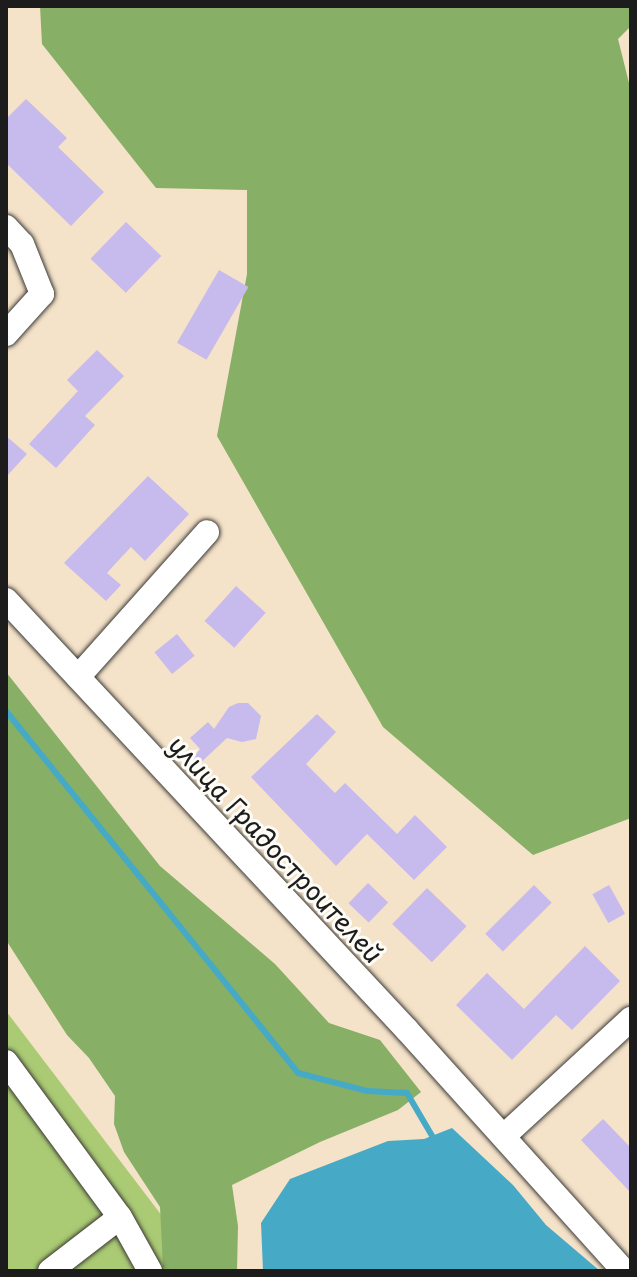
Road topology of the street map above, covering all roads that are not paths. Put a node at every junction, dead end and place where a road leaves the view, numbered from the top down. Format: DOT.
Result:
graph roads {
  1 [pos="6,227"];
  2 [pos="6,334"];
  3 [pos="207,532"];
  4 [pos="6,600"];
  5 [pos="78,677"];
  6 [pos="631,1019"];
  7 [pos="6,1062"];
  8 [pos="504,1136"];
  9 [pos="120,1217"];
  10 [pos="50,1271"];
  11 [pos="150,1271"];
  12 [pos="624,1271"];
  1 -- 2 [label="street"];
  3 -- 5 [label="street"];
  4 -- 5 [label="street, улица Градостроителей"];
  5 -- 8 [label="street, улица Градостроителей"];
  6 -- 8 [label="street"];
  7 -- 9 [label="street"];
  8 -- 12 [label="street, улица Градостроителей"];
  9 -- 10 [label="street"];
  9 -- 11 [label="street"];
}
